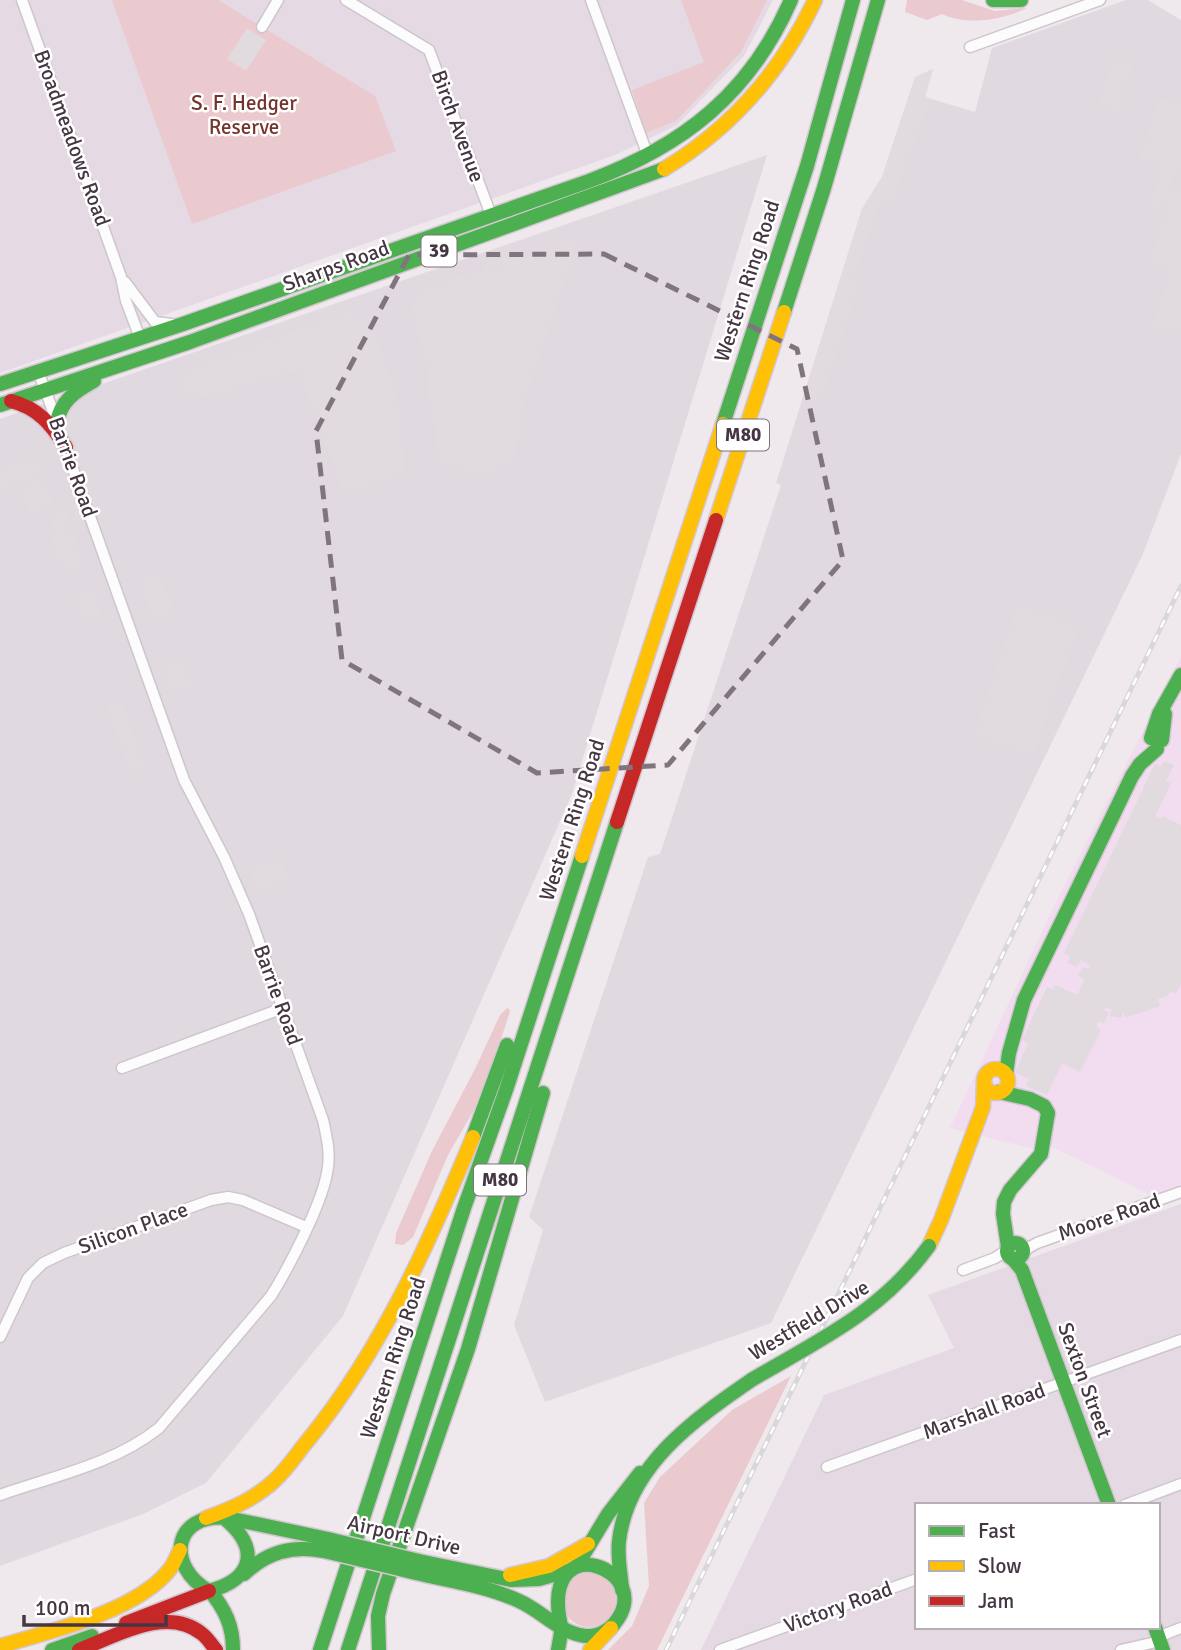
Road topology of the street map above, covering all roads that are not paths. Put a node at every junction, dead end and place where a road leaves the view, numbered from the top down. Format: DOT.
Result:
graph roads {
  1 [pos="22,0"];
  2 [pos="278,0"];
  3 [pos="346,0"];
  4 [pos="591,0"];
  5 [pos="791,0"];
  6 [pos="815,0"];
  7 [pos="853,0"];
  8 [pos="878,0"];
  9 [pos="886,0"];
  10 [pos="993,0"];
  11 [pos="1021,0"];
  12 [pos="1096,1"];
  13 [pos="262,27"];
  14 [pos="871,30"];
  15 [pos="768,47"];
  16 [pos="970,47"];
  17 [pos="783,60"];
  18 [pos="648,156"];
  19 [pos="491,215"];
  20 [pos="121,277"];
  21 [pos="183,324"];
  22 [pos="139,338"];
  23 [pos="190,342"];
  24 [pos="134,361"];
  25 [pos="38,371"];
  26 [pos="0,384"];
  27 [pos="45,390"];
  28 [pos="6,403"];
  29 [pos="57,423"];
  30 [pos="66,447"];
  31 [pos="1181,675"];
  32 [pos="598,806"];
  33 [pos="603,869"];
  34 [pos="283,1008"];
  35 [pos="1009,1053"];
  36 [pos="122,1068"];
  37 [pos="1007,1076"];
  38 [pos="986,1077"];
  39 [pos="998,1093"];
  40 [pos="1030,1099"];
  41 [pos="983,1107"];
  42 [pos="1181,1192"];
  43 [pos="306,1227"];
  44 [pos="1013,1253"];
  45 [pos="963,1269"];
  46 [pos="0,1337"];
  47 [pos="1181,1340"];
  48 [pos="1063,1382"];
  49 [pos="652,1464"];
  50 [pos="827,1467"];
  51 [pos="1181,1485"];
  52 [pos="1,1493"];
  53 [pos="1108,1503"];
  54 [pos="1131,1503"];
  55 [pos="206,1518"];
  56 [pos="225,1518"];
  57 [pos="589,1544"];
  58 [pos="326,1545"];
  59 [pos="180,1550"];
  60 [pos="417,1567"];
  61 [pos="575,1568"];
  62 [pos="243,1574"];
  63 [pos="495,1577"];
  64 [pos="915,1580"];
  65 [pos="209,1591"];
  66 [pos="622,1591"];
  67 [pos="562,1626"];
  68 [pos="611,1628"];
  69 [pos="1181,1628"];
  70 [pos="1158,1638"];
  71 [pos="0,1646"];
  72 [pos="52,1650"];
  73 [pos="79,1650"];
  74 [pos="216,1650"];
  75 [pos="233,1650"];
  76 [pos="320,1650"];
  77 [pos="348,1650"];
  78 [pos="379,1650"];
  79 [pos="558,1650"];
  80 [pos="590,1650"];
  81 [pos="720,1650"];
  82 [pos="1121,1650"];
  1 -- 20 [label="street, Broadmeadows Road"];
  2 -- 13 [label="street"];
  3 -- 19 [label="street, Birch Avenue"];
  4 -- 18 [label="street"];
  5 -- 15 [label="main road, Sharps Road / 39"];
  6 -- 17 [label="main road, Sharps Road / 39"];
  7 -- 32 [label="main road, Western Ring Road / M80"];
  8 -- 14 [label="main road, Western Ring Road / M80"];
  9 -- 14 [label="main road"];
  10 -- 11 [label="main road"];
  12 -- 16 [label="street"];
  14 -- 33 [label="main road, Western Ring Road / M80"];
  15 -- 17 [label="main road"];
  15 -- 18 [label="main road, Sharps Road / 39"];
  17 -- 23 [label="main road, Sharps Road / 39"];
  18 -- 19 [label="main road, Sharps Road / 39"];
  19 -- 21 [label="main road, Sharps Road / 39"];
  20 -- 21 [label="street, Broadmeadows Road"];
  20 -- 22 [label="street, Broadmeadows Road"];
  21 -- 22 [label="main road, Sharps Road / 39"];
  22 -- 23 [label="main road"];
  22 -- 25 [label="main road, Sharps Road / 39"];
  23 -- 24 [label="main road, Sharps Road / 39"];
  24 -- 27 [label="main road, Sharps Road / 39"];
  24 -- 29 [label="main road"];
  25 -- 26 [label="main road, Sharps Road / 39"];
  25 -- 27 [label="street, Barrie Road"];
  27 -- 28 [label="main road, Sharps Road / 39"];
  27 -- 29 [label="street, Barrie Road"];
  28 -- 30 [label="main road"];
  29 -- 30 [label="street, Barrie Road"];
  30 -- 34 [label="street, Barrie Road"];
  31 -- 35 [label="main road"];
  32 -- 55 [label="main road"];
  32 -- 76 [label="main road, Western Ring Road / M80"];
  33 -- 77 [label="main road, Western Ring Road / M80"];
  33 -- 78 [label="main road"];
  34 -- 36 [label="street"];
  34 -- 43 [label="street, Barrie Road"];
  35 -- 37 [label="main road"];
  35 -- 38 [label="main road"];
  37 -- 38 [label="main road"];
  37 -- 39 [label="main road"];
  37 -- 40 [label="main road, Sexton Street"];
  38 -- 39 [label="main road"];
  38 -- 41 [label="main road, Westfield Drive"];
  39 -- 40 [label="main road"];
  39 -- 41 [label="main road, Westfield Drive"];
  40 -- 44 [label="main road, Sexton Street"];
  41 -- 49 [label="main road, Westfield Drive, bridge"];
  42 -- 44 [label="street, Moore Road"];
  43 -- 46 [label="street, Silicon Place"];
  43 -- 52 [label="street, Barrie Road"];
  44 -- 45 [label="street, Moore Road"];
  44 -- 48 [label="main road, Sexton Street"];
  47 -- 48 [label="street, Marshall Road"];
  48 -- 50 [label="street, Marshall Road"];
  48 -- 53 [label="main road, Sexton Street"];
  49 -- 57 [label="main road, Westfield Drive"];
  49 -- 66 [label="main road, Westfield Drive"];
  51 -- 54 [label="street"];
  55 -- 56 [label="main road"];
  55 -- 59 [label="main road"];
  56 -- 58 [label="main road, Airport Drive"];
  56 -- 62 [label="main road"];
  57 -- 61 [label="main road, Westfield Drive"];
  57 -- 63 [label="main road"];
  58 -- 60 [label="main road, Airport Drive, bridge"];
  58 -- 62 [label="main road, Airport Drive"];
  59 -- 65 [label="main road"];
  59 -- 71 [label="main road"];
  60 -- 63 [label="main road, Airport Drive"];
  60 -- 67 [label="main road, Airport Drive"];
  61 -- 63 [label="main road, Airport Drive"];
  61 -- 66 [label="main road"];
  61 -- 67 [label="main road"];
  62 -- 65 [label="main road"];
  64 -- 81 [label="street, Victory Road"];
  65 -- 72 [label="main road"];
  65 -- 75 [label="main road"];
  66 -- 68 [label="main road"];
  67 -- 68 [label="main road"];
  67 -- 79 [label="main road"];
  68 -- 80 [label="main road"];
  69 -- 70 [label="street"];
  70 -- 82 [label="street"];
  73 -- 74 [label="main road"];
}
